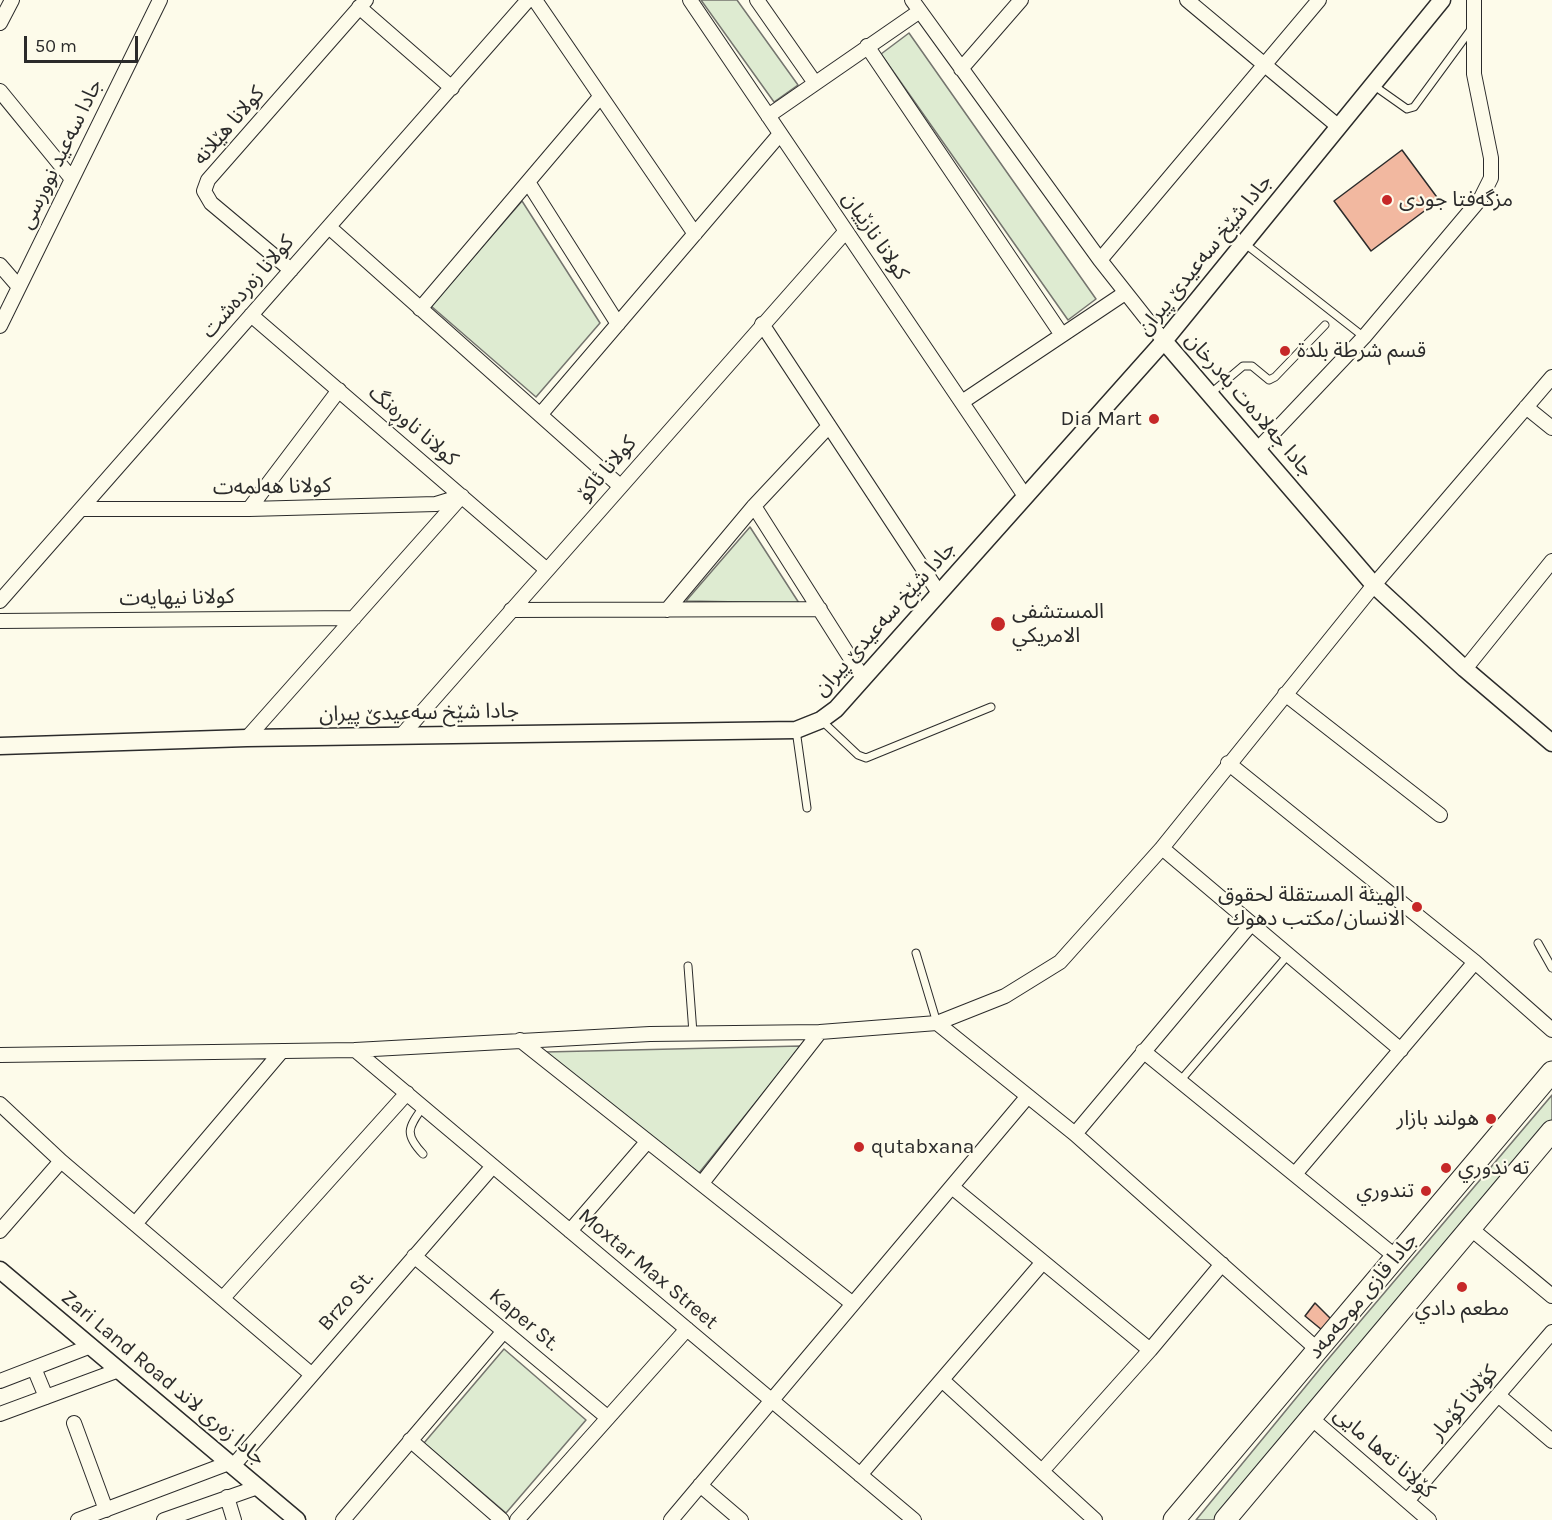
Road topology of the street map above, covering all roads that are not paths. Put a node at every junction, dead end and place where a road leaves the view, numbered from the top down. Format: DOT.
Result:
graph roads {
  1 [pos="12,0"];
  2 [pos="160,0"];
  3 [pos="528,0"];
  4 [pos="535,0"];
  5 [pos="690,0"];
  6 [pos="757,0"];
  7 [pos="1021,0"];
  8 [pos="1187,0"];
  9 [pos="1319,0"];
  10 [pos="1442,0"];
  11 [pos="1474,0"];
  12 [pos="363,4"];
  13 [pos="916,6"];
  14 [pos="0,23"];
  15 [pos="1474,25"];
  16 [pos="867,46"];
  17 [pos="1265,66"];
  18 [pos="961,69"];
  19 [pos="815,83"];
  20 [pos="1373,85"];
  21 [pos="452,88"];
  22 [pos="0,90"];
  23 [pos="600,97"];
  24 [pos="768,116"];
  25 [pos="1339,127"];
  26 [pos="780,134"];
  27 [pos="72,179"];
  28 [pos="528,182"];
  29 [pos="329,227"];
  30 [pos="846,231"];
  31 [pos="695,234"];
  32 [pos="1244,243"];
  33 [pos="1100,260"];
  34 [pos="0,264"];
  35 [pos="291,270"];
  36 [pos="19,286"];
  37 [pos="1125,293"];
  38 [pos="420,309"];
  39 [pos="251,315"];
  40 [pos="618,324"];
  41 [pos="762,324"];
  42 [pos="1325,325"];
  43 [pos="0,326"];
  44 [pos="1062,335"];
  45 [pos="1364,337"];
  46 [pos="1164,341"];
  47 [pos="1552,377"];
  48 [pos="339,390"];
  49 [pos="1210,394"];
  50 [pos="962,402"];
  51 [pos="1526,407"];
  52 [pos="540,415"];
  53 [pos="830,426"];
  54 [pos="1552,428"];
  55 [pos="1258,449"];
  56 [pos="620,486"];
  57 [pos="462,496"];
  58 [pos="1025,496"];
  59 [pos="754,506"];
  60 [pos="82,509"];
  61 [pos="249,509"];
  62 [pos="547,570"];
  63 [pos="1549,570"];
  64 [pos="1374,585"];
  65 [pos="939,593"];
  66 [pos="0,601"];
  67 [pos="820,609"];
  68 [pos="511,610"];
  69 [pos="667,610"];
  70 [pos="354,618"];
  71 [pos="0,621"];
  72 [pos="1465,669"];
  73 [pos="863,678"];
  74 [pos="1285,694"];
  75 [pos="991,707"];
  76 [pos="822,720"];
  77 [pos="796,730"];
  78 [pos="400,736"];
  79 [pos="247,738"];
  80 [pos="1552,743"];
  81 [pos="0,746"];
  82 [pos="1228,764"];
  83 [pos="807,808"];
  84 [pos="1440,814"];
  85 [pos="1162,848"];
  86 [pos="1251,924"];
  87 [pos="1538,943"];
  88 [pos="916,953"];
  89 [pos="1288,955"];
  90 [pos="1475,963"];
  91 [pos="688,966"];
  92 [pos="1552,968"];
  93 [pos="937,1023"];
  94 [pos="1552,1030"];
  95 [pos="820,1032"];
  96 [pos="693,1034"];
  97 [pos="520,1040"];
  98 [pos="355,1050"];
  99 [pos="1401,1050"];
  100 [pos="1143,1051"];
  101 [pos="281,1052"];
  102 [pos="0,1055"];
  103 [pos="1552,1072"];
  104 [pos="1180,1081"];
  105 [pos="407,1093"];
  106 [pos="1028,1096"];
  107 [pos="0,1104"];
  108 [pos="423,1107"];
  109 [pos="1552,1131"];
  110 [pos="1075,1134"];
  111 [pos="647,1142"];
  112 [pos="423,1154"];
  113 [pos="61,1161"];
  114 [pos="493,1166"];
  115 [pos="1295,1174"];
  116 [pos="702,1183"];
  117 [pos="952,1187"];
  118 [pos="135,1224"];
  119 [pos="1470,1228"];
  120 [pos="0,1231"];
  121 [pos="570,1231"];
  122 [pos="414,1256"];
  123 [pos="1396,1257"];
  124 [pos="1043,1262"];
  125 [pos="1222,1264"];
  126 [pos="0,1270"];
  127 [pos="1552,1296"];
  128 [pos="223,1298"];
  129 [pos="853,1304"];
  130 [pos="687,1329"];
  131 [pos="504,1331"];
  132 [pos="1552,1332"];
  133 [pos="91,1346"];
  134 [pos="1150,1350"];
  135 [pos="1318,1350"];
  136 [pos="34,1368"];
  137 [pos="119,1370"];
  138 [pos="311,1374"];
  139 [pos="942,1380"];
  140 [pos="0,1381"];
  141 [pos="1498,1395"];
  142 [pos="46,1397"];
  143 [pos="772,1400"];
  144 [pos="0,1414"];
  145 [pos="607,1417"];
  146 [pos="1311,1418"];
  147 [pos="74,1423"];
  148 [pos="410,1440"];
  149 [pos="1552,1441"];
  150 [pos="231,1464"];
  151 [pos="1042,1471"];
  152 [pos="860,1475"];
  153 [pos="700,1485"];
  154 [pos="258,1487"];
  155 [pos="226,1497"];
  156 [pos="1407,1501"];
  157 [pos="106,1510"];
  158 [pos="1231,1518"];
  159 [pos="78,1520"];
  160 [pos="164,1520"];
  161 [pos="234,1520"];
  162 [pos="297,1520"];
  163 [pos="343,1520"];
  164 [pos="502,1520"];
  165 [pos="517,1520"];
  166 [pos="671,1520"];
  167 [pos="741,1520"];
  168 [pos="914,1520"];
  169 [pos="1095,1520"];
  170 [pos="1174,1520"];
  171 [pos="1429,1520"];
  1 -- 14 [label="street"];
  2 -- 27 [label="street, جادا سەعید نوورسی"];
  3 -- 21 [label="street, کولانا زەردەشت"];
  4 -- 23 [label="street"];
  5 -- 24 [label="street, کولانا نازێیان"];
  6 -- 19 [label="street"];
  7 -- 18 [label="street"];
  8 -- 17 [label="street"];
  9 -- 17 [label="street"];
  10 -- 20 [label="street, جادا شێخ سەعیدێ پیران"];
  11 -- 15 [label="street"];
  12 -- 21 [label="street"];
  12 -- 35 [label="street, کولانا هێلانە"];
  13 -- 16 [label="street"];
  13 -- 18 [label="street, جادا جەلادەت بەدرخان"];
  15 -- 20 [label="lane"];
  15 -- 45 [label="street"];
  16 -- 19 [label="street"];
  16 -- 44 [label="street"];
  17 -- 25 [label="street"];
  17 -- 33 [label="street"];
  18 -- 33 [label="street, جادا جەلادەت بەدرخان"];
  19 -- 24 [label="street"];
  20 -- 25 [label="street, جادا شێخ سەعیدێ پیران"];
  21 -- 29 [label="street, کولانا زەردەشت"];
  22 -- 27 [label="street"];
  23 -- 28 [label="street"];
  23 -- 31 [label="street"];
  24 -- 26 [label="street, کولانا نازێیان"];
  25 -- 32 [label="street, جادا شێخ سەعیدێ پیران"];
  26 -- 30 [label="street, کولانا نازێیان"];
  26 -- 31 [label="street"];
  27 -- 36 [label="street, جادا سەعید نوورسی"];
  28 -- 38 [label="street"];
  28 -- 40 [label="street"];
  29 -- 35 [label="street, کولانا زەردەشت"];
  29 -- 38 [label="street"];
  30 -- 41 [label="street, کولانا ئاکۆ"];
  30 -- 50 [label="street, کولانا نازێیان"];
  31 -- 40 [label="street"];
  32 -- 45 [label="lane"];
  32 -- 46 [label="street, جادا شێخ سەعیدێ پیران"];
  33 -- 37 [label="street, جادا جەلادەت بەدرخان"];
  34 -- 36 [label="street"];
  35 -- 39 [label="street, کولانا زەردەشت"];
  36 -- 43 [label="street, جادا سەعید نوورسی"];
  37 -- 44 [label="street"];
  37 -- 46 [label="street, جادا جەلادەت بەدرخان"];
  38 -- 52 [label="street"];
  39 -- 48 [label="street, کولانا ناوڕەنگ"];
  39 -- 60 [label="street, کولانا زەردەشت"];
  40 -- 52 [label="street"];
  41 -- 53 [label="street"];
  41 -- 56 [label="street, کولانا ئاکۆ"];
  42 -- 49 [label="lane"];
  44 -- 50 [label="street"];
  45 -- 55 [label="street"];
  46 -- 49 [label="street, جادا جەلادەت بەدرخان"];
  46 -- 58 [label="street, جادا شێخ سەعیدێ پیران"];
  47 -- 51 [label="street"];
  48 -- 57 [label="street, کولانا ناوڕەنگ"];
  48 -- 61 [label="street"];
  49 -- 55 [label="street, جادا جەلادەت بەدرخان"];
  50 -- 58 [label="street, کولانا نازێیان"];
  51 -- 54 [label="street"];
  51 -- 64 [label="street"];
  52 -- 56 [label="street"];
  53 -- 59 [label="street"];
  53 -- 65 [label="street"];
  55 -- 64 [label="street, جادا جەلادەت بەدرخان"];
  56 -- 62 [label="street, کولانا ئاکۆ"];
  57 -- 61 [label="street, کولانا هەلمەت"];
  57 -- 62 [label="street, کولانا ناوڕەنگ"];
  57 -- 70 [label="street"];
  58 -- 65 [label="street, جادا شێخ سەعیدێ پیران"];
  59 -- 67 [label="street"];
  59 -- 69 [label="street"];
  60 -- 61 [label="street, کولانا هەلمەت"];
  60 -- 66 [label="street, کولانا زەردەشت"];
  62 -- 68 [label="street, کولانا ئاکۆ"];
  63 -- 72 [label="street"];
  64 -- 72 [label="street, جادا جەلادەت بەدرخان"];
  64 -- 74 [label="street"];
  65 -- 73 [label="street, جادا شێخ سەعیدێ پیران"];
  67 -- 69 [label="street"];
  67 -- 73 [label="street"];
  68 -- 69 [label="street"];
  68 -- 78 [label="street, کولانا ئاکۆ"];
  70 -- 71 [label="street, کولانا نیهایەت"];
  70 -- 79 [label="street"];
  72 -- 80 [label="street, جادا جەلادەت بەدرخان"];
  73 -- 76 [label="street, جادا شێخ سەعیدێ پیران"];
  74 -- 82 [label="street"];
  74 -- 84 [label="street"];
  75 -- 76 [label="lane"];
  76 -- 77 [label="street, جادا شێخ سەعیدێ پیران"];
  77 -- 78 [label="street, جادا شێخ سەعیدێ پیران"];
  77 -- 83 [label="lane"];
  78 -- 79 [label="street, جادا شێخ سەعیدێ پیران"];
  79 -- 81 [label="street, جادا شێخ سەعیدێ پیران"];
  82 -- 85 [label="street"];
  82 -- 90 [label="street"];
  85 -- 86 [label="street"];
  85 -- 93 [label="street"];
  86 -- 89 [label="street"];
  86 -- 100 [label="street"];
  87 -- 92 [label="lane"];
  88 -- 93 [label="lane"];
  89 -- 99 [label="street"];
  89 -- 104 [label="lane"];
  90 -- 94 [label="street"];
  90 -- 99 [label="street"];
  91 -- 96 [label="lane"];
  93 -- 95 [label="street"];
  93 -- 106 [label="street"];
  95 -- 96 [label="street"];
  95 -- 116 [label="street"];
  96 -- 97 [label="street"];
  97 -- 98 [label="street"];
  97 -- 111 [label="street"];
  98 -- 101 [label="street"];
  98 -- 105 [label="street, Moxtar Max Street"];
  99 -- 115 [label="street"];
  100 -- 104 [label="street"];
  100 -- 110 [label="street"];
  101 -- 102 [label="street"];
  101 -- 118 [label="street"];
  103 -- 123 [label="main road, جادا قازی موحەمەد"];
  104 -- 115 [label="street"];
  105 -- 108 [label="street, Moxtar Max Street"];
  105 -- 128 [label="street"];
  106 -- 110 [label="street"];
  106 -- 117 [label="street"];
  107 -- 113 [label="street"];
  108 -- 112 [label="lane"];
  108 -- 114 [label="street, Moxtar Max Street"];
  109 -- 119 [label="main road, جادا قازی موحەمەد"];
  110 -- 125 [label="street"];
  111 -- 116 [label="street"];
  111 -- 121 [label="street"];
  113 -- 118 [label="street"];
  113 -- 120 [label="street"];
  114 -- 121 [label="street, Moxtar Max Street"];
  114 -- 122 [label="street, Brzo St."];
  115 -- 123 [label="street"];
  116 -- 129 [label="street"];
  117 -- 124 [label="street"];
  117 -- 129 [label="street"];
  118 -- 128 [label="street"];
  119 -- 127 [label="street"];
  119 -- 146 [label="main road, جادا قازی موحەمەد"];
  121 -- 130 [label="street, Moxtar Max Street"];
  122 -- 131 [label="street, Kaper St."];
  122 -- 138 [label="street, Brzo St."];
  123 -- 135 [label="main road, جادا قازی موحەمەد"];
  124 -- 134 [label="street"];
  124 -- 139 [label="street"];
  125 -- 134 [label="street"];
  125 -- 135 [label="street"];
  126 -- 133 [label="street, Zari Land Road جادا زەری لاند"];
  128 -- 138 [label="street"];
  129 -- 143 [label="street"];
  130 -- 143 [label="street, Moxtar Max Street"];
  130 -- 145 [label="street"];
  131 -- 145 [label="street, Kaper St."];
  131 -- 148 [label="street"];
  132 -- 141 [label="street, کۆلانا کۆمار"];
  133 -- 136 [label="street"];
  133 -- 137 [label="street, Zari Land Road جادا زەری لاند"];
  134 -- 151 [label="street"];
  135 -- 170 [label="main road, جادا قازی موحەمەد"];
  136 -- 140 [label="street"];
  136 -- 142 [label="street"];
  137 -- 142 [label="street"];
  137 -- 150 [label="street, Zari Land Road جادا زەری لاند"];
  138 -- 150 [label="street, Brzo St."];
  139 -- 151 [label="street"];
  139 -- 152 [label="street"];
  141 -- 149 [label="street"];
  141 -- 156 [label="street, کۆلانا کۆمار"];
  142 -- 144 [label="street"];
  143 -- 152 [label="street, Moxtar Max Street"];
  143 -- 153 [label="street"];
  145 -- 165 [label="street"];
  146 -- 156 [label="street, کۆلانا تەها مایی"];
  146 -- 158 [label="main road, جادا قازی موحەمەد"];
  147 -- 157 [label="street"];
  148 -- 163 [label="street"];
  148 -- 164 [label="street"];
  150 -- 154 [label="street, Zari Land Road جادا زەری لاند"];
  150 -- 157 [label="street"];
  151 -- 169 [label="street"];
  152 -- 168 [label="street, Moxtar Max Street"];
  153 -- 166 [label="street"];
  153 -- 167 [label="street"];
  154 -- 155 [label="street"];
  154 -- 162 [label="street, Zari Land Road جادا زەری لاند"];
  155 -- 160 [label="street"];
  155 -- 161 [label="street"];
  156 -- 171 [label="street, کۆلانا تەها مایی"];
  157 -- 159 [label="street"];
}
